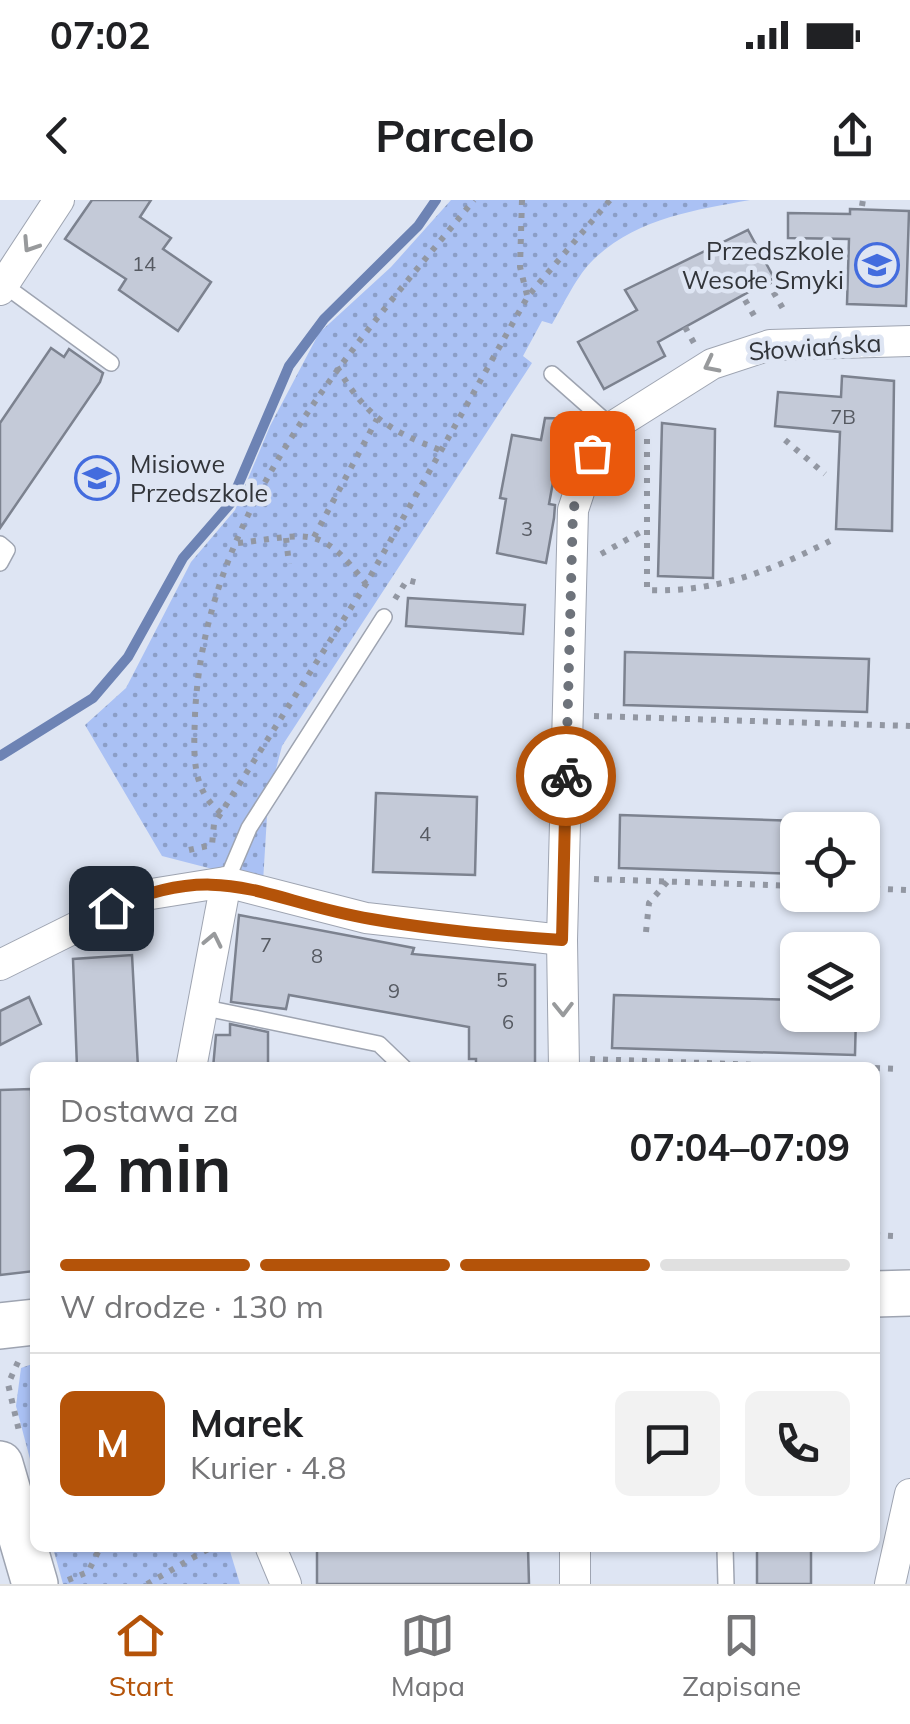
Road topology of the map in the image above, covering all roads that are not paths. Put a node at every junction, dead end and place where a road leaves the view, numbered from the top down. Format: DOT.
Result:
graph roads {
  1 [pos="60,200"];
  2 [pos="2,288"];
  3 [pos="910,341"];
  4 [pos="111,363"];
  5 [pos="552,374"];
  6 [pos="612,428"];
  7 [pos="0,544"];
  8 [pos="0,564"];
  9 [pos="384,617"];
  10 [pos="226,882"];
  11 [pos="562,940"];
  12 [pos="0,965"];
  13 [pos="200,1007"];
  14 [pos="192,1062"];
  15 [pos="398,1062"];
  16 [pos="564,1062"];
  17 [pos="910,1293"];
  18 [pos="880,1294"];
  19 [pos="30,1323"];
  20 [pos="0,1326"];
  21 [pos="11,1454"];
  22 [pos="910,1494"];
  23 [pos="6,1513"];
  24 [pos="274,1552"];
  25 [pos="575,1552"];
  26 [pos="725,1552"];
  27 [pos="35,1584"];
  28 [pos="286,1584"];
  29 [pos="574,1584"];
  30 [pos="726,1584"];
  31 [pos="890,1584"];
  1 -- 2 [label="street, one-way"];
  2 -- 4 [label="lane"];
  3 -- 6 [label="street, Słowiańska, one-way"];
  5 -- 6 [label="lane"];
  6 -- 11 [label="street, Słowiańska"];
  7 -- 8 [label="lane"];
  9 -- 10 [label="lane"];
  10 -- 11 [label="street"];
  10 -- 12 [label="street"];
  13 -- 10 [label="street, one-way"];
  11 -- 16 [label="street, Słowiańska, one-way"];
  13 -- 14 [label="street"];
  13 -- 15 [label="lane"];
  17 -- 18 [label="street"];
  19 -- 20 [label="street"];
  21 -- 23 [label="street"];
  22 -- 31 [label="street"];
  23 -- 27 [label="street"];
  24 -- 28 [label="street"];
  25 -- 29 [label="street"];
  26 -- 30 [label="lane"];
}
